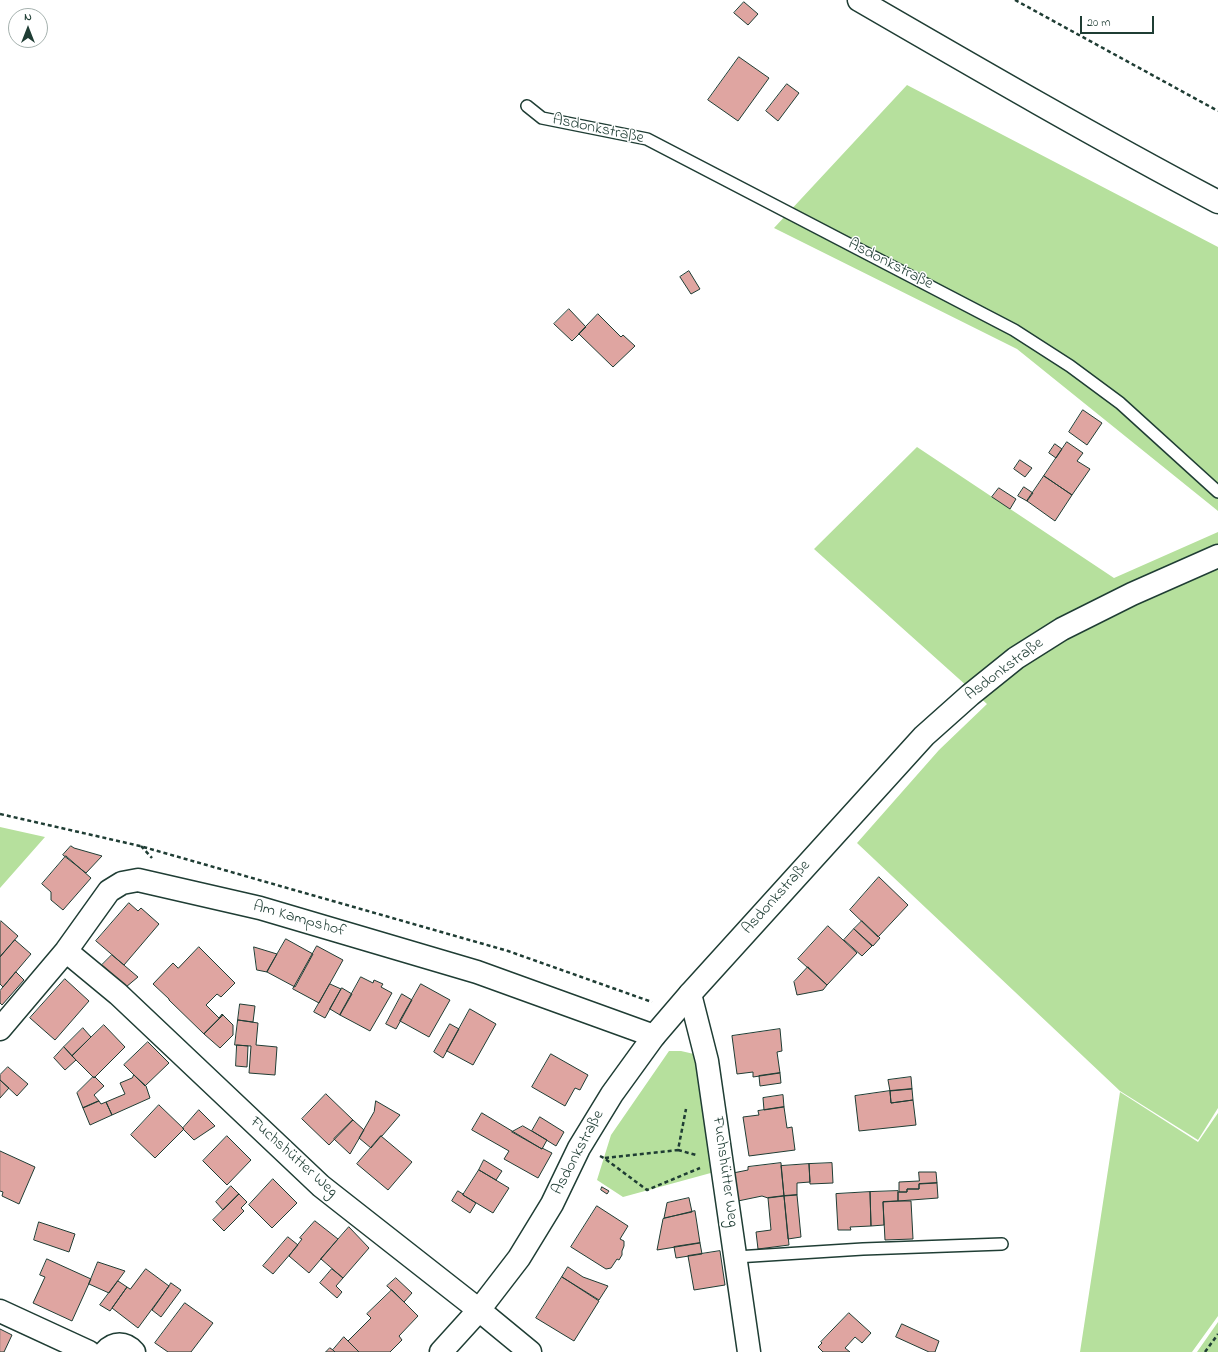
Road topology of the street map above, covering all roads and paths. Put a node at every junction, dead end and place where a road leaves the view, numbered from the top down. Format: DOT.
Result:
graph roads {
  1 [pos="860,0"];
  2 [pos="1015,0"];
  3 [pos="527,106"];
  4 [pos="1218,112"];
  5 [pos="1218,202"];
  6 [pos="1218,492"];
  7 [pos="1218,556"];
  8 [pos="66,951"];
  9 [pos="690,994"];
  10 [pos="0,1029"];
  11 [pos="654,1036"];
  12 [pos="686,1109"];
  13 [pos="579,1148"];
  14 [pos="604,1158"];
  15 [pos="722,1160"];
  16 [pos="1002,1244"];
  17 [pos="736,1257"];
  18 [pos="479,1310"];
  19 [pos="0,1311"];
  20 [pos="1218,1334"];
  21 [pos="89,1352"];
  22 [pos="105,1352"];
  23 [pos="134,1352"];
  24 [pos="441,1352"];
  25 [pos="530,1352"];
  26 [pos="749,1352"];
  27 [pos="1205,1352"];
  1 -- 5 [label="street"];
  2 -- 4 [label="path"];
  3 -- 6 [label="lane, Asdonkstraße"];
  7 -- 9 [label="street, Asdonkstraße"];
  8 -- 10 [label="street, Am Kampshof"];
  8 -- 11 [label="street, Am Kampshof"];
  8 -- 18 [label="street, Fuchshütter Weg"];
  9 -- 11 [label="street, Asdonkstraße"];
  9 -- 15 [label="street, Fuchshütter Weg"];
  11 -- 13 [label="street, Asdonkstraße"];
  12 -- 14 [label="path"];
  13 -- 14 [label="path"];
  13 -- 18 [label="street, Asdonkstraße"];
  14 -- 15 [label="path"];
  15 -- 17 [label="street, Fuchshütter Weg"];
  16 -- 17 [label="lane"];
  17 -- 26 [label="street, Fuchshütter Weg"];
  18 -- 24 [label="street, Asdonkstraße"];
  18 -- 25 [label="street, Fuchshütter Weg"];
  19 -- 21 [label="street"];
  20 -- 27 [label="path"];
  22 -- 23 [label="street"];
}
